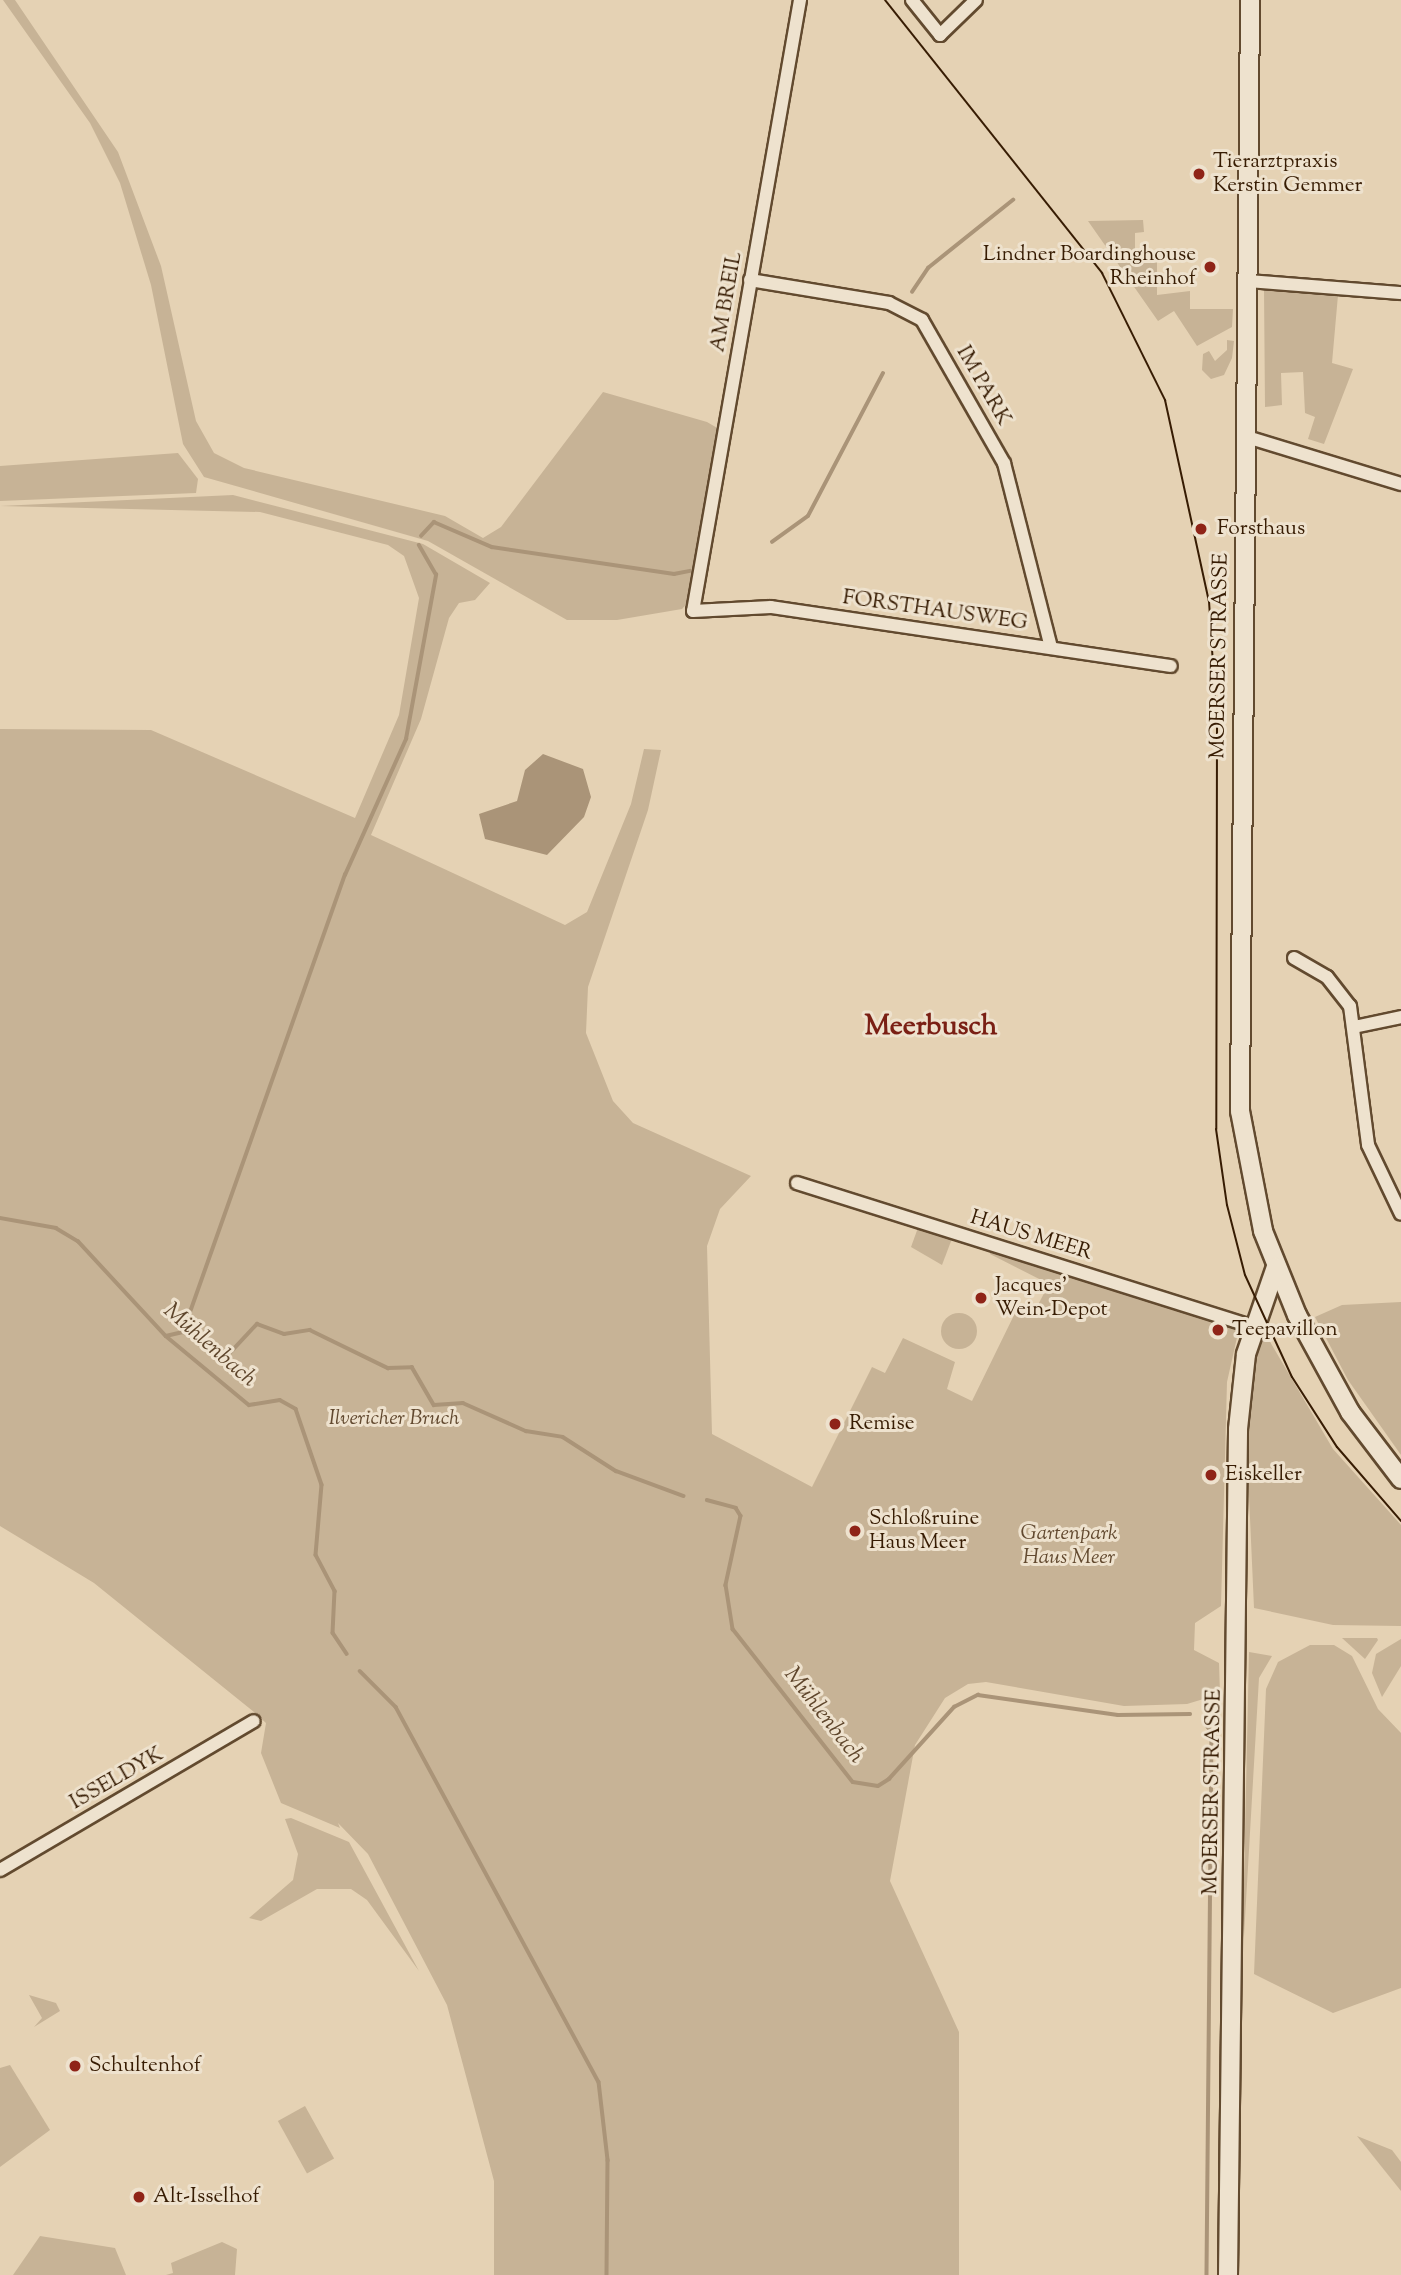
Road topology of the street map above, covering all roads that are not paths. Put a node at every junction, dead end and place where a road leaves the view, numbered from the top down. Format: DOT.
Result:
graph roads {
  1 [pos="800,0"];
  2 [pos="912,0"];
  3 [pos="976,0"];
  4 [pos="1250,0"];
  5 [pos="750,280"];
  6 [pos="1248,281"];
  7 [pos="1401,293"];
  8 [pos="1247,437"];
  9 [pos="1401,484"];
  10 [pos="693,611"];
  11 [pos="1051,648"];
  12 [pos="1171,666"];
  13 [pos="1294,958"];
  14 [pos="1401,1017"];
  15 [pos="1354,1027"];
  16 [pos="797,1183"];
  17 [pos="1401,1214"];
  18 [pos="1276,1267"];
  19 [pos="1297,1315"];
  20 [pos="1257,1320"];
  21 [pos="1401,1479"];
  22 [pos="254,1721"];
  23 [pos="0,1870"];
  24 [pos="1228,2275"];
  1 -- 5 [label="street, AM BREIL"];
  2 -- 3 [label="street"];
  4 -- 6 [label="main road, MOERSER STRASSE"];
  5 -- 10 [label="street, AM BREIL"];
  5 -- 11 [label="street, IM PARK"];
  6 -- 7 [label="street"];
  6 -- 8 [label="main road, MOERSER STRASSE"];
  8 -- 9 [label="street"];
  8 -- 18 [label="main road, MOERSER STRASSE"];
  10 -- 11 [label="street, FORSTHAUSWEG"];
  11 -- 12 [label="street, FORSTHAUSWEG"];
  13 -- 15 [label="street"];
  14 -- 15 [label="street"];
  15 -- 17 [label="street"];
  16 -- 20 [label="street, HAUS MEER"];
  18 -- 19 [label="main road, MOERSER STRASSE"];
  18 -- 20 [label="main road, MOERSER STRASSE"];
  19 -- 20 [label="main road"];
  19 -- 21 [label="main road, MOERSER STRASSE"];
  20 -- 24 [label="main road, MOERSER STRASSE"];
  22 -- 23 [label="street, ISSELDYK"];
}
